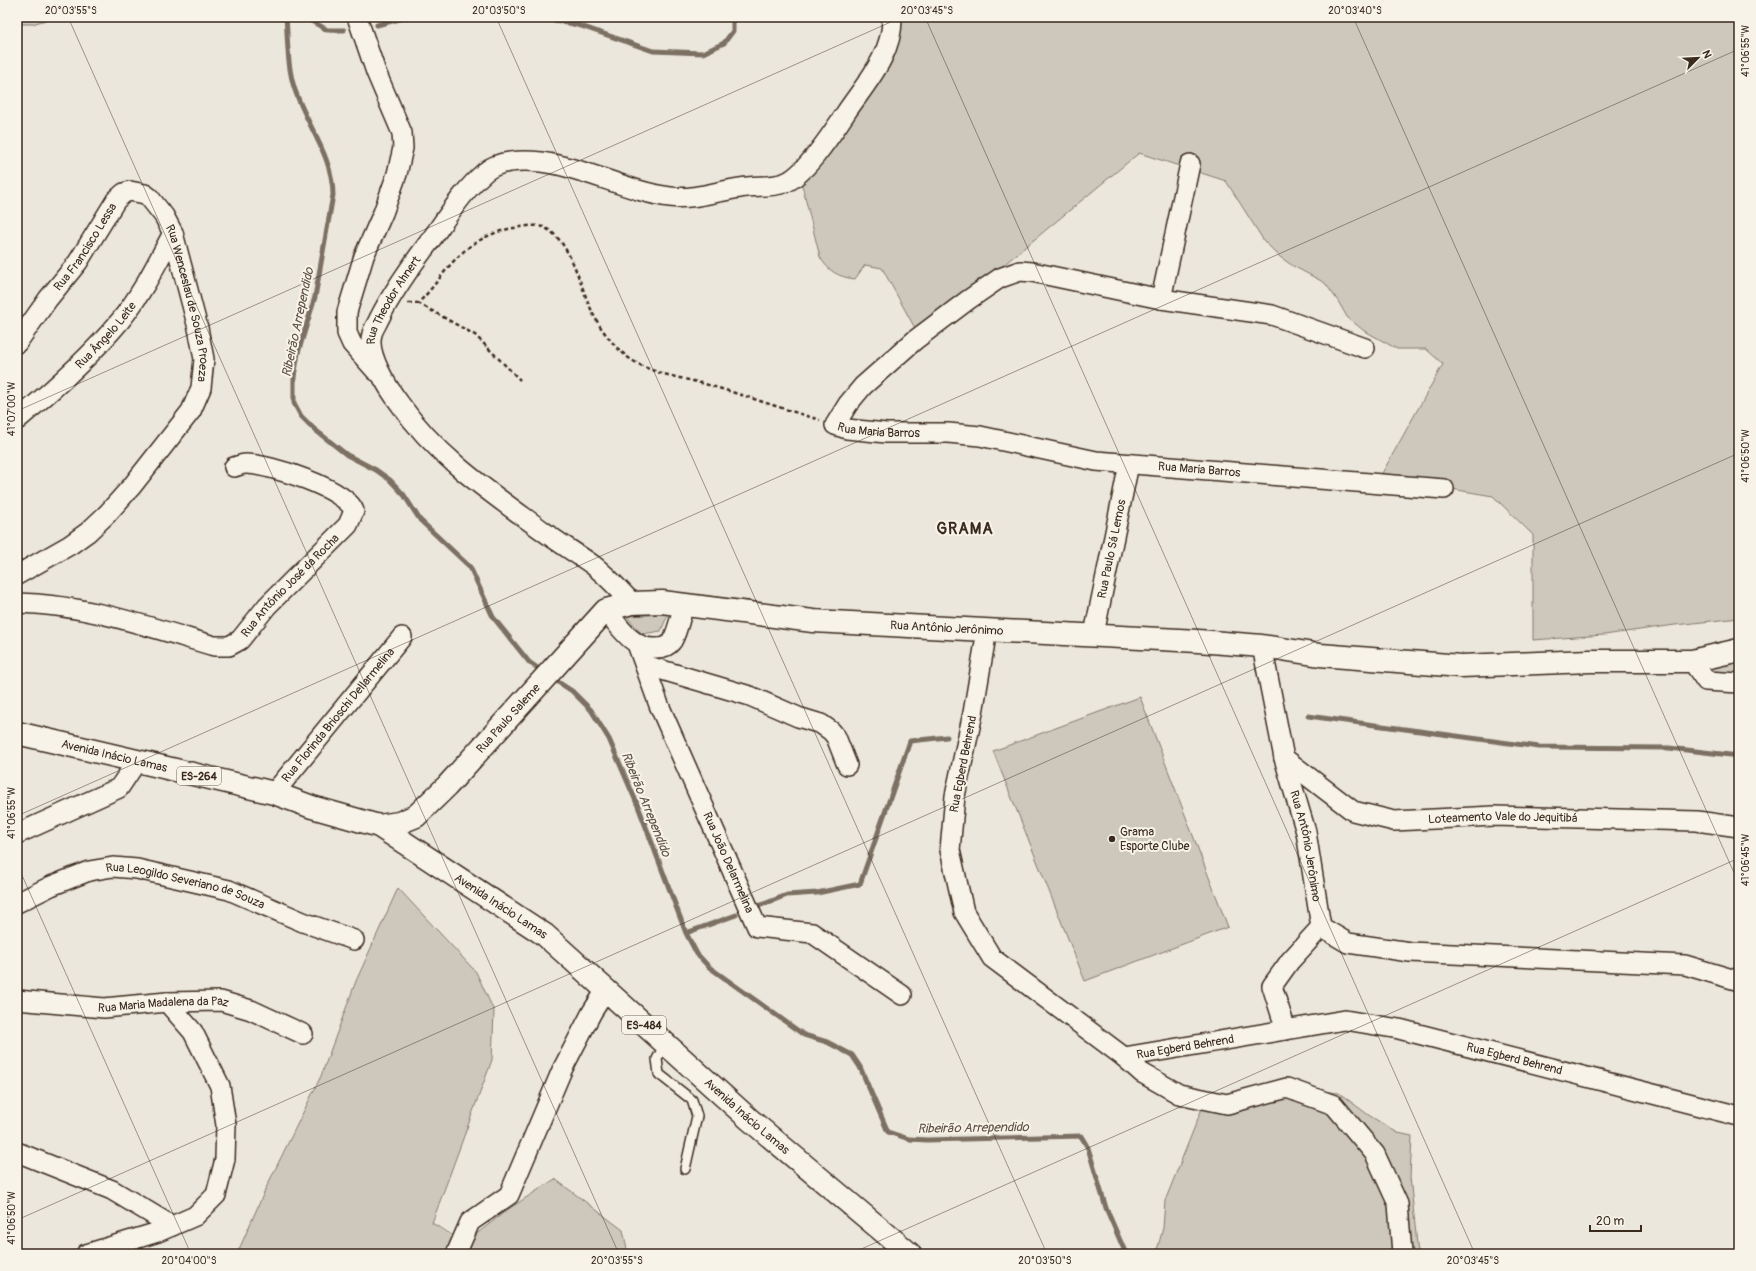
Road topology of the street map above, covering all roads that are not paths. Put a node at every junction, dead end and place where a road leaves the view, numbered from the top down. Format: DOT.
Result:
graph roads {
  1 [pos="357,17"];
  2 [pos="892,17"];
  3 [pos="1190,164"];
  4 [pos="164,216"];
  5 [pos="173,233"];
  6 [pos="1161,299"];
  7 [pos="17,343"];
  8 [pos="1365,348"];
  9 [pos="382,376"];
  10 [pos="17,420"];
  11 [pos="1129,464"];
  12 [pos="234,467"];
  13 [pos="1444,489"];
  14 [pos="17,575"];
  15 [pos="17,602"];
  16 [pos="632,603"];
  17 [pos="684,605"];
  18 [pos="606,610"];
  19 [pos="987,630"];
  20 [pos="1094,634"];
  21 [pos="402,637"];
  22 [pos="637,644"];
  23 [pos="1262,646"];
  24 [pos="1739,650"];
  25 [pos="1692,661"];
  26 [pos="644,665"];
  27 [pos="1739,683"];
  28 [pos="17,733"];
  29 [pos="1284,758"];
  30 [pos="137,761"];
  31 [pos="847,765"];
  32 [pos="274,793"];
  33 [pos="379,826"];
  34 [pos="1739,828"];
  35 [pos="17,834"];
  36 [pos="17,903"];
  37 [pos="1321,927"];
  38 [pos="354,940"];
  39 [pos="1739,981"];
  40 [pos="606,990"];
  41 [pos="902,995"];
  42 [pos="17,1000"];
  43 [pos="167,1002"];
  44 [pos="1286,1030"];
  45 [pos="303,1034"];
  46 [pos="665,1044"];
  47 [pos="1124,1057"];
  48 [pos="1739,1116"];
  49 [pos="17,1152"];
  50 [pos="685,1169"];
  51 [pos="172,1226"];
  52 [pos="904,1248"];
  53 [pos="1402,1253"];
  54 [pos="86,1254"];
  55 [pos="456,1254"];
  1 -- 9 [label="street"];
  2 -- 9 [label="street, Rua Theodor Ahnert"];
  3 -- 6 [label="street"];
  4 -- 5 [label="street, Rua Wenceslau de Souza Proeza"];
  4 -- 7 [label="street, Rua Francisco Lessa"];
  5 -- 10 [label="street, Rua Ângelo Leite"];
  5 -- 14 [label="street, Rua Wenceslau de Souza Proeza"];
  6 -- 8 [label="street, Rua Maria Barros"];
  6 -- 11 [label="street, Rua Maria Barros"];
  9 -- 16 [label="street, Rua Theodor Ahnert"];
  11 -- 13 [label="street, Rua Maria Barros"];
  11 -- 20 [label="street, Rua Paulo Sá Lemos"];
  12 -- 15 [label="street, Rua Antônio José da Rocha"];
  16 -- 17 [label="main road, Rua Antônio Jerônimo"];
  16 -- 18 [label="main road"];
  17 -- 19 [label="main road, Rua Antônio Jerônimo"];
  17 -- 22 [label="street"];
  18 -- 22 [label="street"];
  18 -- 33 [label="main road, Rua Paulo Saleme"];
  19 -- 20 [label="main road, Rua Antônio Jerônimo"];
  19 -- 47 [label="street, Rua Egberd Behrend"];
  20 -- 23 [label="main road, Rua Antônio Jerônimo"];
  21 -- 32 [label="street, Rua Florinda Brioschi Dellarmelina"];
  22 -- 26 [label="street, Rua João Delarmelina"];
  23 -- 25 [label="main road, Rua Antônio Jerônimo"];
  23 -- 29 [label="street, Rua Antônio Jerônimo"];
  24 -- 25 [label="main road, Rua Antônio Jerônimo"];
  25 -- 27 [label="street"];
  26 -- 31 [label="street"];
  26 -- 41 [label="street, Rua João Delarmelina"];
  28 -- 30 [label="main road, Avenida Inácio Lamas / ES-264"];
  29 -- 34 [label="street, Loteamento Vale do Jequitibá"];
  29 -- 37 [label="street, Rua Antônio Jerônimo"];
  30 -- 32 [label="main road, Avenida Inácio Lamas / ES-264"];
  30 -- 35 [label="street"];
  32 -- 33 [label="main road, Avenida Inácio Lamas / ES-264"];
  33 -- 40 [label="main road, Avenida Inácio Lamas / ES-484"];
  36 -- 38 [label="street, Rua Leogildo Severiano de Souza"];
  37 -- 39 [label="street"];
  37 -- 44 [label="street"];
  40 -- 46 [label="main road, Avenida Inácio Lamas / ES-484"];
  40 -- 55 [label="street"];
  42 -- 43 [label="street, Rua Maria Madalena da Paz"];
  43 -- 45 [label="street, Rua Maria Madalena da Paz"];
  43 -- 51 [label="street"];
  44 -- 47 [label="street, Rua Egberd Behrend"];
  44 -- 48 [label="street, Rua Egberd Behrend"];
  46 -- 50 [label="lane"];
  46 -- 52 [label="main road, Avenida Inácio Lamas / ES-484"];
  47 -- 53 [label="street"];
  49 -- 51 [label="street"];
  51 -- 54 [label="street"];
}
